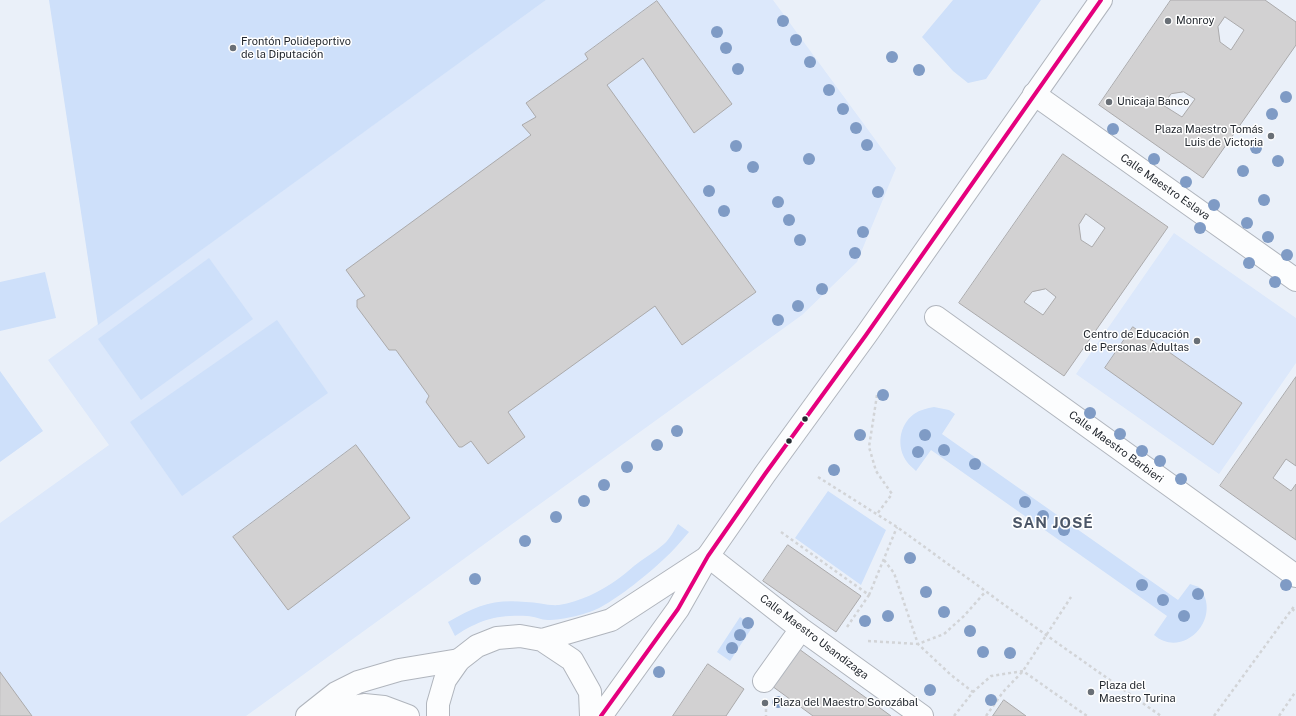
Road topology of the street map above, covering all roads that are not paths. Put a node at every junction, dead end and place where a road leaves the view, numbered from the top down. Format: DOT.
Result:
graph roads {
  1 [pos="1101,0"];
  2 [pos="1034,94"];
  3 [pos="1296,280"];
  4 [pos="936,318"];
  5 [pos="708,556"];
  6 [pos="1296,576"];
  7 [pos="801,629"];
  8 [pos="542,640"];
  9 [pos="459,660"];
  10 [pos="764,680"];
  11 [pos="309,715"];
  12 [pos="408,716"];
  13 [pos="438,716"];
  14 [pos="591,716"];
  15 [pos="601,716"];
  16 [pos="922,716"];
  1 -- 2 [label="street"];
  2 -- 3 [label="street, Calle Maestro Eslava"];
  2 -- 5 [label="street"];
  4 -- 6 [label="street, Calle Maestro Barbieri"];
  5 -- 7 [label="street, Calle Maestro Usandizaga"];
  5 -- 8 [label="street"];
  5 -- 15 [label="street"];
  7 -- 10 [label="street"];
  7 -- 16 [label="street, Calle Maestro Usandizaga"];
  8 -- 9 [label="street"];
  8 -- 14 [label="street"];
  9 -- 11 [label="street"];
  9 -- 13 [label="street"];
  11 -- 12 [label="street"];
}
